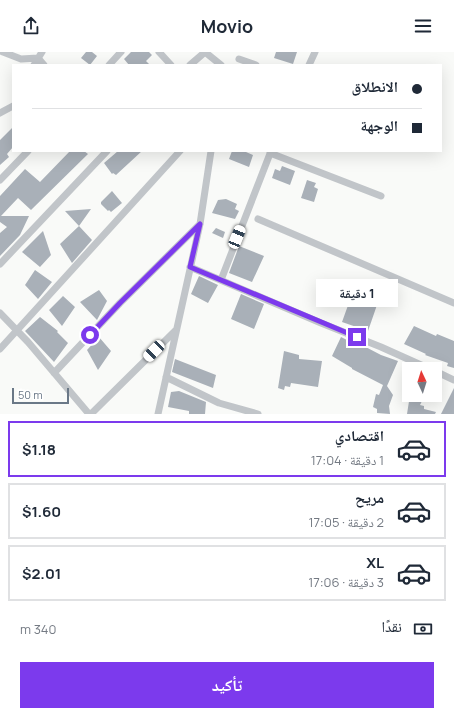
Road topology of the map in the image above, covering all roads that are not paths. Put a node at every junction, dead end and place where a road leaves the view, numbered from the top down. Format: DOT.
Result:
graph roads {
  1 [pos="3,52"];
  2 [pos="120,52"];
  3 [pos="159,52"];
  4 [pos="205,52"];
  5 [pos="315,52"];
  6 [pos="40,55"];
  7 [pos="239,59"];
  8 [pos="35,64"];
  9 [pos="110,64"];
  10 [pos="170,64"];
  11 [pos="191,64"];
  12 [pos="219,64"];
  13 [pos="253,64"];
  14 [pos="309,64"];
  15 [pos="12,107"];
  16 [pos="0,113"];
  17 [pos="27,152"];
  18 [pos="106,152"];
  19 [pos="179,152"];
  20 [pos="210,152"];
  21 [pos="271,152"];
  22 [pos="0,180"];
  23 [pos="381,196"];
  24 [pos="258,219"];
  25 [pos="200,224"];
  26 [pos="0,264"];
  27 [pos="190,267"];
  28 [pos="220,280"];
  29 [pos="454,303"];
  30 [pos="0,313"];
  31 [pos="17,330"];
  32 [pos="176,330"];
  33 [pos="0,349"];
  34 [pos="415,362"];
  35 [pos="54,373"];
  36 [pos="442,374"];
  37 [pos="166,376"];
  38 [pos="454,380"];
  39 [pos="90,414"];
  40 [pos="158,414"];
  41 [pos="258,414"];
  1 -- 6 [label="street"];
  2 -- 9 [label="street"];
  3 -- 10 [label="street"];
  4 -- 11 [label="street"];
  4 -- 12 [label="street"];
  5 -- 14 [label="street"];
  6 -- 8 [label="street"];
  7 -- 13 [label="street"];
  15 -- 16 [label="street"];
  17 -- 22 [label="street"];
  18 -- 26 [label="street"];
  19 -- 31 [label="street"];
  20 -- 25 [label="street"];
  21 -- 23 [label="street"];
  21 -- 28 [label="street"];
  24 -- 29 [label="street"];
  25 -- 27 [label="street"];
  25 -- 35 [label="street"];
  27 -- 28 [label="street"];
  27 -- 32 [label="street"];
  28 -- 34 [label="street"];
  30 -- 31 [label="street"];
  31 -- 33 [label="street"];
  31 -- 35 [label="street"];
  32 -- 37 [label="street"];
  32 -- 39 [label="street"];
  35 -- 39 [label="street"];
  36 -- 38 [label="street"];
  37 -- 40 [label="street"];
  37 -- 41 [label="street"];
}
